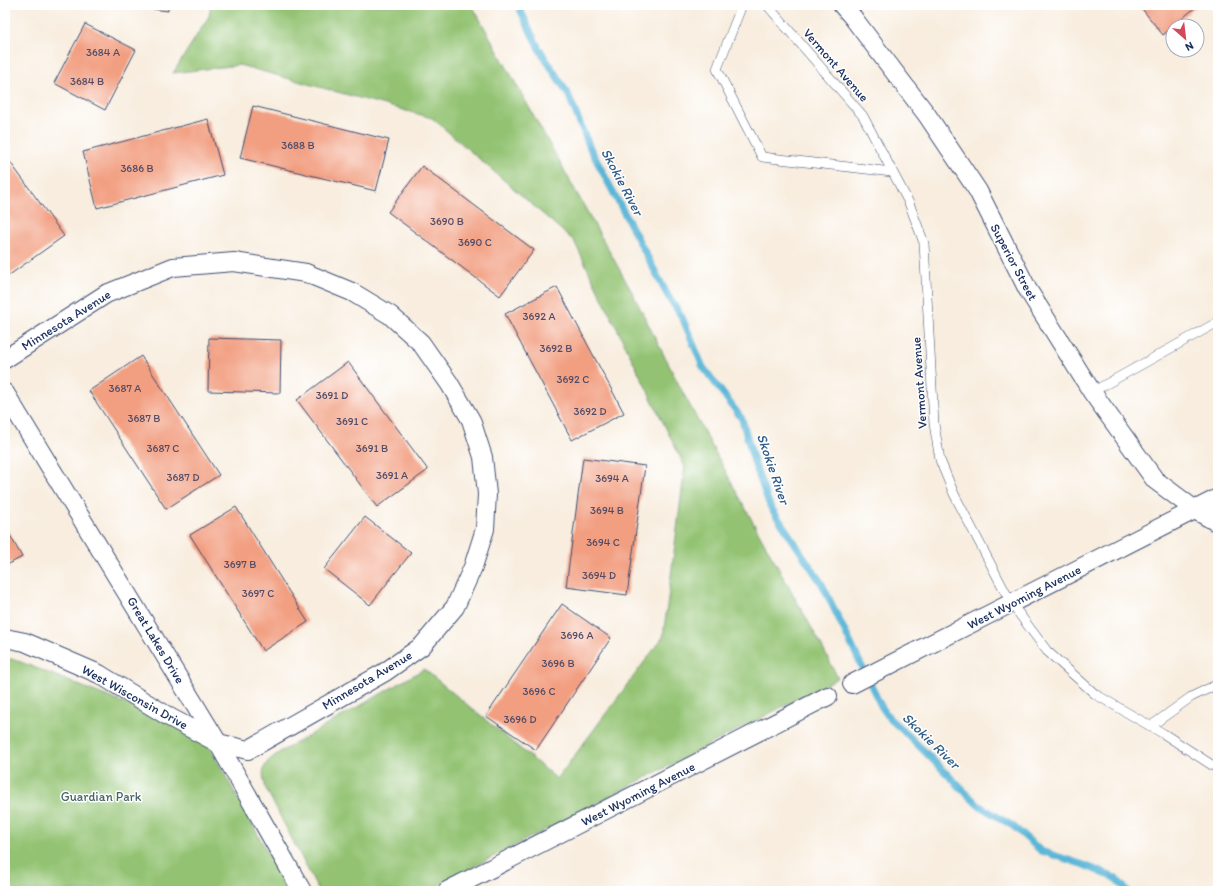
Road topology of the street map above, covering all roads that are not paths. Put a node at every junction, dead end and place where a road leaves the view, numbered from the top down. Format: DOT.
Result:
graph roads {
  1 [pos="742,5"];
  2 [pos="767,5"];
  3 [pos="842,5"];
  4 [pos="892,172"];
  5 [pos="1218,322"];
  6 [pos="5,359"];
  7 [pos="1092,392"];
  8 [pos="5,393"];
  9 [pos="1218,498"];
  10 [pos="1195,510"];
  11 [pos="1218,523"];
  12 [pos="1011,603"];
  13 [pos="5,638"];
  14 [pos="852,684"];
  15 [pos="1218,684"];
  16 [pos="828,696"];
  17 [pos="1151,726"];
  18 [pos="218,743"];
  19 [pos="1218,770"];
  20 [pos="302,891"];
  21 [pos="447,891"];
  1 -- 4 [label="lane"];
  2 -- 4 [label="lane, Vermont Avenue"];
  3 -- 7 [label="street, Superior Street"];
  4 -- 12 [label="lane, Vermont Avenue"];
  5 -- 7 [label="lane"];
  6 -- 18 [label="street, Minnesota Avenue"];
  7 -- 10 [label="street, Superior Street"];
  8 -- 18 [label="street, Great Lakes Drive"];
  9 -- 10 [label="street, West Wyoming Avenue"];
  10 -- 11 [label="street, Superior Street"];
  10 -- 12 [label="street, West Wyoming Avenue"];
  12 -- 14 [label="street, West Wyoming Avenue"];
  12 -- 17 [label="lane, Vermont Avenue"];
  13 -- 18 [label="street, West Wisconsin Drive"];
  15 -- 17 [label="lane"];
  16 -- 21 [label="street, West Wyoming Avenue"];
  17 -- 19 [label="lane, Vermont Avenue"];
  18 -- 20 [label="street, Great Lakes Drive"];
}
